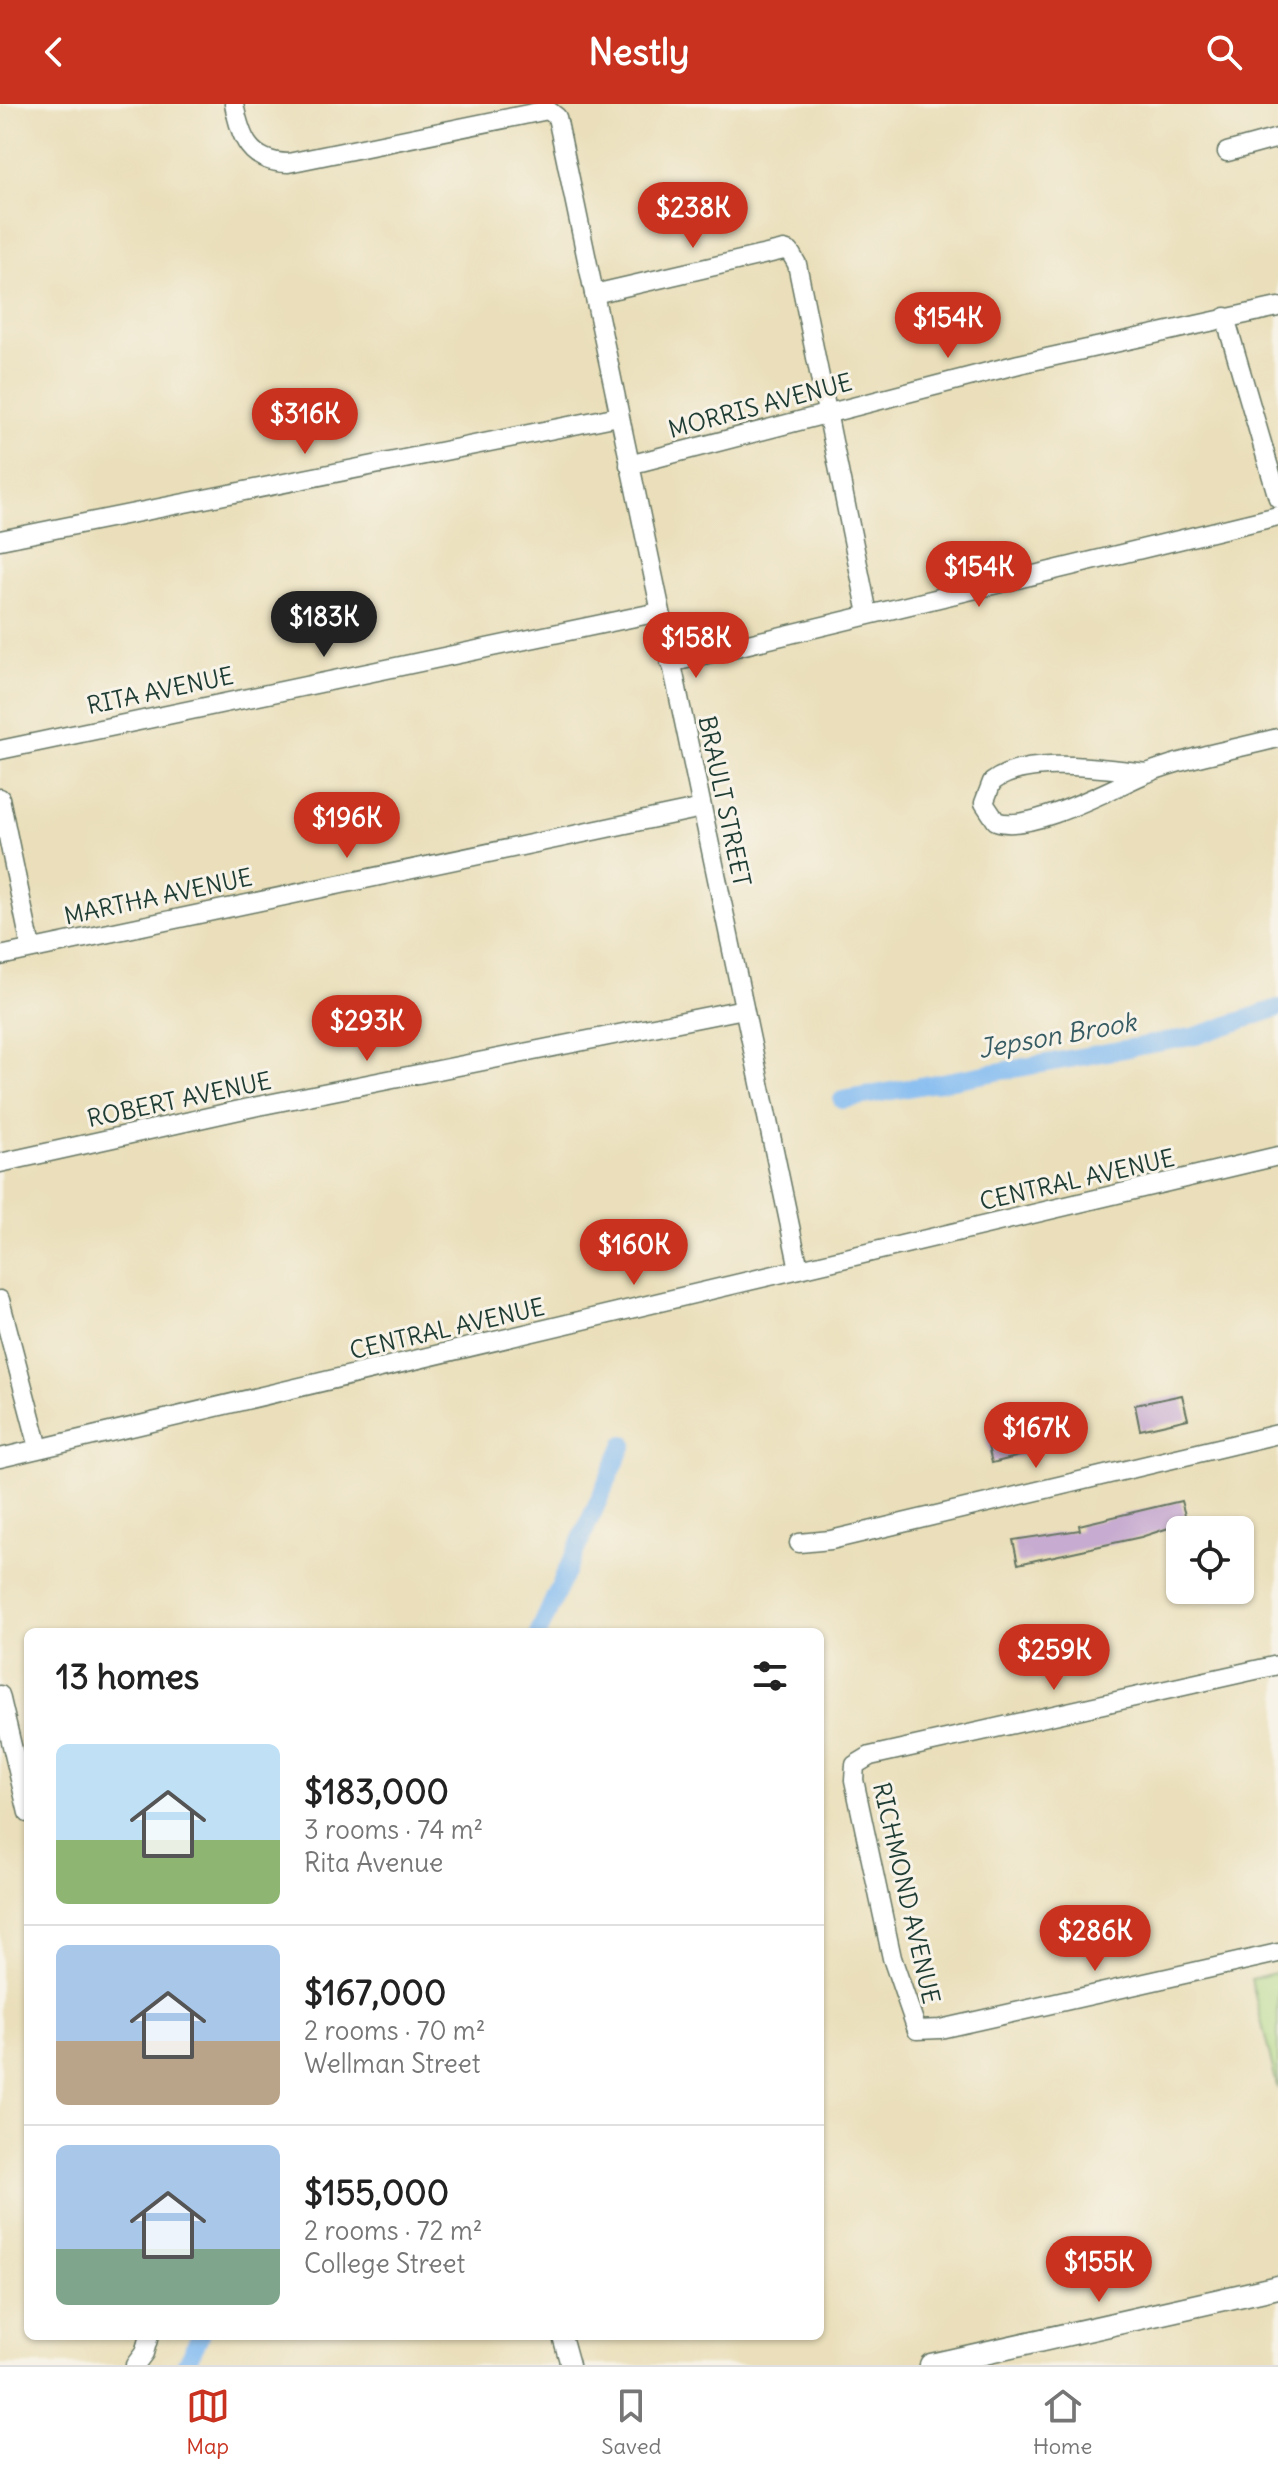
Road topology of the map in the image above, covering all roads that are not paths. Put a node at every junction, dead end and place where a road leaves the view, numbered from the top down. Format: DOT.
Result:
graph roads {
  1 [pos="234,104"];
  2 [pos="1278,138"];
  3 [pos="1227,152"];
  4 [pos="594,294"];
  5 [pos="1278,307"];
  6 [pos="1225,317"];
  7 [pos="827,411"];
  8 [pos="619,416"];
  9 [pos="629,465"];
  10 [pos="1278,498"];
  11 [pos="1278,516"];
  12 [pos="0,540"];
  13 [pos="659,612"];
  14 [pos="868,614"];
  15 [pos="670,663"];
  16 [pos="1278,738"];
  17 [pos="0,750"];
  18 [pos="1148,773"];
  19 [pos="0,798"];
  20 [pos="702,808"];
  21 [pos="31,948"];
  22 [pos="0,956"];
  23 [pos="744,1009"];
  24 [pos="1278,1156"];
  25 [pos="0,1163"];
  26 [pos="799,1269"];
  27 [pos="0,1300"];
  28 [pos="1278,1434"];
  29 [pos="39,1448"];
  30 [pos="0,1458"];
  31 [pos="799,1543"];
  32 [pos="1278,1665"];
  33 [pos="0,1695"];
  34 [pos="24,1796"];
  35 [pos="1278,1953"];
  36 [pos="1278,2287"];
  37 [pos="148,2340"];
  38 [pos="563,2340"];
  39 [pos="135,2365"];
  40 [pos="570,2365"];
  41 [pos="931,2365"];
  1 -- 4 [label="street, BRAULT STREET"];
  2 -- 3 [label="street"];
  4 -- 7 [label="street"];
  4 -- 8 [label="street, BRAULT STREET"];
  5 -- 6 [label="street, MORRIS AVENUE"];
  6 -- 7 [label="street, MORRIS AVENUE"];
  6 -- 10 [label="street"];
  7 -- 9 [label="street, MORRIS AVENUE"];
  7 -- 14 [label="street"];
  8 -- 9 [label="street, BRAULT STREET"];
  8 -- 12 [label="street"];
  9 -- 13 [label="street, BRAULT STREET"];
  11 -- 14 [label="street"];
  13 -- 15 [label="street, BRAULT STREET"];
  13 -- 17 [label="street, RITA AVENUE"];
  14 -- 15 [label="street"];
  15 -- 20 [label="street, BRAULT STREET"];
  16 -- 18 [label="street"];
  18 -- 18 [label="street"];
  19 -- 21 [label="street"];
  20 -- 21 [label="street, MARTHA AVENUE"];
  20 -- 23 [label="street, BRAULT STREET"];
  21 -- 22 [label="street, MARTHA AVENUE"];
  23 -- 25 [label="street, ROBERT AVENUE"];
  23 -- 26 [label="street, BRAULT STREET"];
  24 -- 26 [label="street, CENTRAL AVENUE"];
  26 -- 29 [label="street, CENTRAL AVENUE"];
  27 -- 29 [label="street"];
  28 -- 31 [label="street"];
  29 -- 30 [label="street, CENTRAL AVENUE"];
  32 -- 35 [label="street, RICHMOND AVENUE"];
  33 -- 34 [label="street"];
  36 -- 41 [label="street"];
  37 -- 39 [label="street"];
  38 -- 40 [label="street"];
}
